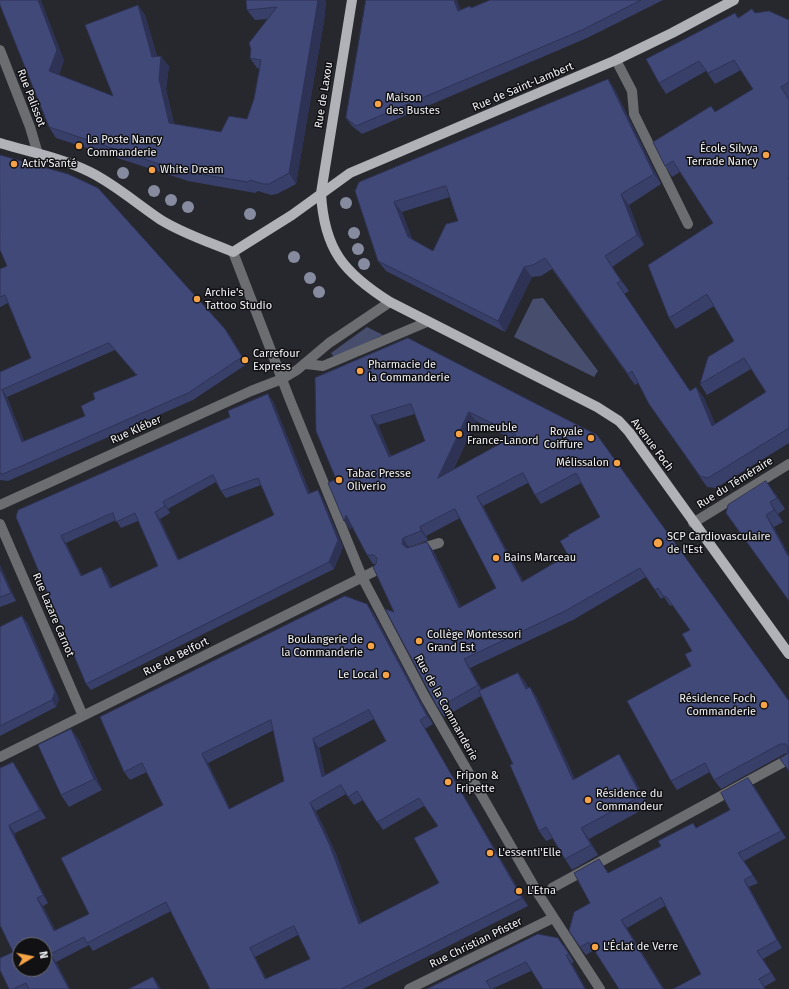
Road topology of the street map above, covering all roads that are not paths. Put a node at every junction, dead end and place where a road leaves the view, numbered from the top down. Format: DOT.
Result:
graph roads {
  1 [pos="352,0"];
  2 [pos="734,0"];
  3 [pos="0,50"];
  4 [pos="616,60"];
  5 [pos="0,144"];
  6 [pos="38,154"];
  7 [pos="321,193"];
  8 [pos="688,224"];
  9 [pos="234,252"];
  10 [pos="390,302"];
  11 [pos="427,322"];
  12 [pos="306,364"];
  13 [pos="282,379"];
  14 [pos="789,464"];
  15 [pos="0,505"];
  16 [pos="693,523"];
  17 [pos="0,524"];
  18 [pos="439,542"];
  19 [pos="414,551"];
  20 [pos="377,570"];
  21 [pos="362,577"];
  22 [pos="789,654"];
  23 [pos="83,716"];
  24 [pos="0,758"];
  25 [pos="789,759"];
  26 [pos="552,888"];
  27 [pos="553,918"];
  28 [pos="409,989"];
  29 [pos="600,989"];
  1 -- 7 [label="main road, Rue de Laxou"];
  2 -- 4 [label="main road, Rue de Saint-Lambert"];
  3 -- 6 [label="street, Rue Palissot"];
  4 -- 7 [label="main road, Rue de Saint-Lambert"];
  4 -- 8 [label="street"];
  5 -- 6 [label="main road"];
  6 -- 9 [label="main road"];
  7 -- 9 [label="main road, Rue de Saint-Lambert"];
  7 -- 10 [label="main road, Rue de Laxou"];
  9 -- 13 [label="street, Rue de la Commanderie"];
  10 -- 11 [label="main road, Avenue Foch"];
  10 -- 12 [label="street, Rue Kléber"];
  11 -- 12 [label="street"];
  11 -- 16 [label="main road, Avenue Foch"];
  12 -- 13 [label="street, Rue Kléber"];
  13 -- 15 [label="street, Rue Kléber"];
  13 -- 21 [label="street, Rue de la Commanderie"];
  14 -- 16 [label="street, Rue du Téméraire"];
  16 -- 22 [label="main road, Avenue Foch"];
  17 -- 23 [label="street, Rue Lazare Carnot"];
  18 -- 19 [label="street"];
  20 -- 21 [label="street, Rue de Belfort"];
  21 -- 23 [label="street, Rue de Belfort"];
  21 -- 27 [label="street, Rue de la Commanderie"];
  23 -- 24 [label="street, Rue de Belfort"];
  25 -- 26 [label="street"];
  27 -- 28 [label="street, Rue Christian Pfister"];
  27 -- 29 [label="street, Rue de la Commanderie"];
}
